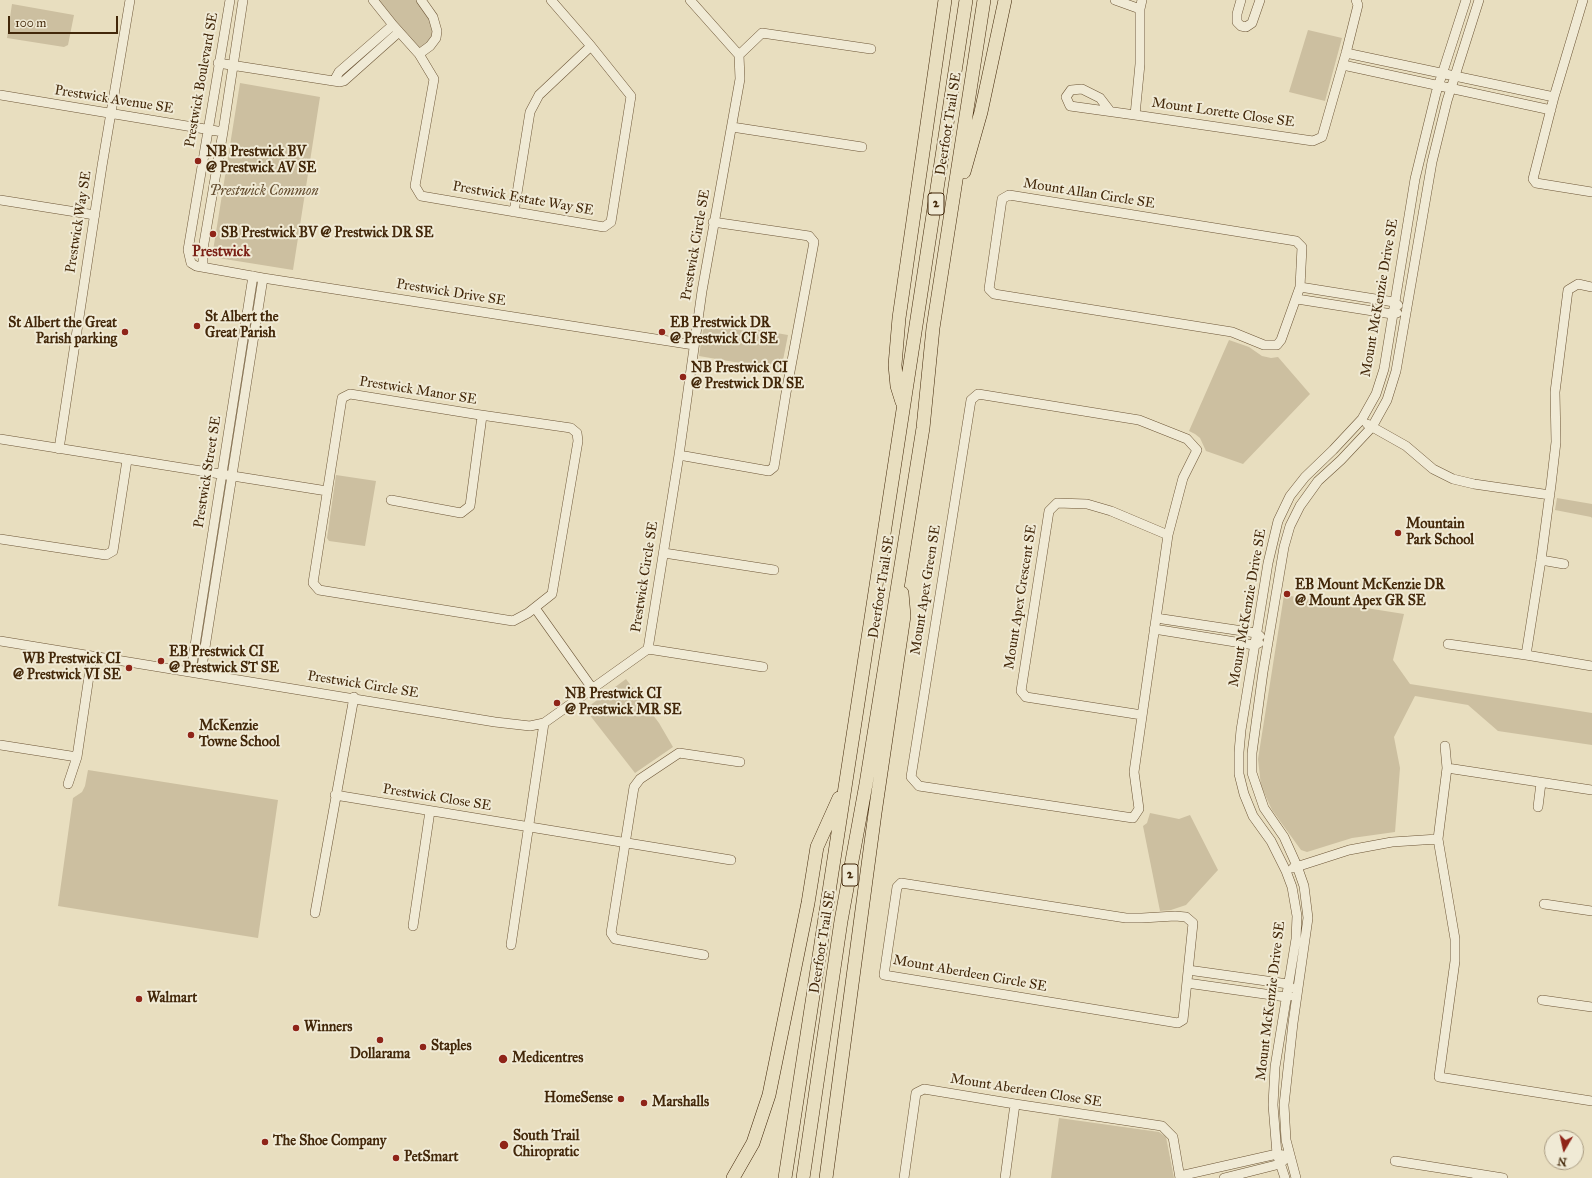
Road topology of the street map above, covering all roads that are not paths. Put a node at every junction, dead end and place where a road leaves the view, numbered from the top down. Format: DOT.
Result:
graph roads {
  1 [pos="130,0"];
  2 [pos="230,0"];
  3 [pos="243,0"];
  4 [pos="373,0"];
  5 [pos="421,0"];
  6 [pos="551,0"];
  7 [pos="690,0"];
  8 [pos="945,0"];
  9 [pos="966,0"];
  10 [pos="984,0"];
  11 [pos="1005,0"];
  12 [pos="1116,0"];
  13 [pos="1241,0"];
  14 [pos="1260,0"];
  15 [pos="1356,0"];
  16 [pos="1466,0"];
  17 [pos="1479,0"];
  18 [pos="1583,0"];
  19 [pos="1141,4"];
  20 [pos="396,28"];
  21 [pos="591,46"];
  22 [pos="871,49"];
  23 [pos="1346,53"];
  24 [pos="419,54"];
  25 [pos="739,55"];
  26 [pos="218,63"];
  27 [pos="233,65"];
  28 [pos="1343,65"];
  29 [pos="1442,73"];
  30 [pos="1455,76"];
  31 [pos="1438,86"];
  32 [pos="1451,88"];
  33 [pos="0,96"];
  34 [pos="1554,97"];
  35 [pos="1551,110"];
  36 [pos="1110,111"];
  37 [pos="111,113"];
  38 [pos="1135,115"];
  39 [pos="732,127"];
  40 [pos="207,129"];
  41 [pos="223,132"];
  42 [pos="862,147"];
  43 [pos="1592,192"];
  44 [pos="0,200"];
  45 [pos="514,212"];
  46 [pos="95,215"];
  47 [pos="713,222"];
  48 [pos="948,230"];
  49 [pos="203,267"];
  50 [pos="252,276"];
  51 [pos="264,278"];
  52 [pos="1300,287"];
  53 [pos="1592,287"];
  54 [pos="1296,299"];
  55 [pos="1394,302"];
  56 [pos="1406,310"];
  57 [pos="1392,314"];
  58 [pos="694,345"];
  59 [pos="903,408"];
  60 [pos="482,416"];
  61 [pos="1362,419"];
  62 [pos="1372,427"];
  63 [pos="0,439"];
  64 [pos="59,448"];
  65 [pos="680,455"];
  66 [pos="127,460"];
  67 [pos="221,474"];
  68 [pos="232,476"];
  69 [pos="327,491"];
  70 [pos="1550,495"];
  71 [pos="391,500"];
  72 [pos="1168,535"];
  73 [pos="0,539"];
  74 [pos="664,552"];
  75 [pos="1541,560"];
  76 [pos="1564,564"];
  77 [pos="774,570"];
  78 [pos="900,572"];
  79 [pos="534,608"];
  80 [pos="1156,618"];
  81 [pos="1154,629"];
  82 [pos="1256,633"];
  83 [pos="0,641"];
  84 [pos="1268,641"];
  85 [pos="1448,644"];
  86 [pos="1254,645"];
  87 [pos="648,649"];
  88 [pos="1526,655"];
  89 [pos="92,656"];
  90 [pos="1592,666"];
  91 [pos="763,667"];
  92 [pos="190,671"];
  93 [pos="202,673"];
  94 [pos="592,688"];
  95 [pos="354,698"];
  96 [pos="1142,715"];
  97 [pos="544,723"];
  98 [pos="0,746"];
  99 [pos="1445,746"];
  100 [pos="77,757"];
  101 [pos="740,762"];
  102 [pos="1447,768"];
  103 [pos="846,779"];
  104 [pos="1541,783"];
  105 [pos="68,784"];
  106 [pos="1592,790"];
  107 [pos="335,795"];
  108 [pos="1538,807"];
  109 [pos="430,811"];
  110 [pos="528,827"];
  111 [pos="1438,839"];
  112 [pos="625,844"];
  113 [pos="731,860"];
  114 [pos="1297,866"];
  115 [pos="1286,871"];
  116 [pos="1544,904"];
  117 [pos="1592,911"];
  118 [pos="314,913"];
  119 [pos="413,926"];
  120 [pos="511,945"];
  121 [pos="704,955"];
  122 [pos="1188,970"];
  123 [pos="1187,982"];
  124 [pos="1288,984"];
  125 [pos="1298,994"];
  126 [pos="1286,997"];
  127 [pos="1542,1000"];
  128 [pos="1592,1007"];
  129 [pos="1592,1101"];
  130 [pos="1015,1104"];
  131 [pos="1277,1154"];
  132 [pos="1290,1156"];
  133 [pos="1395,1161"];
  134 [pos="1280,1164"];
  135 [pos="1477,1176"];
  136 [pos="1180,1177"];
  137 [pos="733,1178"];
  138 [pos="785,1178"];
  139 [pos="803,1178"];
  140 [pos="826,1178"];
  141 [pos="904,1178"];
  142 [pos="1005,1178"];
  143 [pos="1224,1178"];
  144 [pos="1285,1178"];
  145 [pos="1296,1178"];
  146 [pos="1503,1178"];
  1 -- 37 [label="street, Prestwick Way SE"];
  2 -- 26 [label="street, Prestwick Boulevard SE"];
  3 -- 27 [label="street, Prestwick Boulevard SE"];
  4 -- 20 [label="street, Prestwick Estate Way SE"];
  5 -- 24 [label="street"];
  6 -- 21 [label="street, Prestwick Estate Way SE"];
  7 -- 25 [label="street"];
  8 -- 59 [label="highway"];
  9 -- 59 [label="highway, Deerfoot Trail SE / 2"];
  10 -- 48 [label="highway, Deerfoot Trail SE / 2"];
  11 -- 48 [label="highway"];
  12 -- 19 [label="street"];
  13 -- 14 [label="street"];
  15 -- 23 [label="street, Mount Lorette Close SE"];
  16 -- 29 [label="street, Mount McKenzie Drive SE"];
  17 -- 30 [label="street, Mount McKenzie Drive SE"];
  18 -- 34 [label="street"];
  19 -- 38 [label="street, Mount Lorette Close SE"];
  20 -- 24 [label="street, Prestwick Estate Way SE"];
  20 -- 27 [label="street"];
  21 -- 45 [label="street"];
  21 -- 45 [label="street, Prestwick Estate Way SE"];
  22 -- 25 [label="street"];
  23 -- 28 [label="street, Mount Lorette Close SE"];
  23 -- 29 [label="street"];
  24 -- 45 [label="street, Prestwick Estate Way SE"];
  25 -- 39 [label="street, Prestwick Circle SE"];
  26 -- 27 [label="street"];
  26 -- 40 [label="street, Prestwick Boulevard SE"];
  27 -- 41 [label="street, Prestwick Boulevard SE"];
  28 -- 31 [label="street"];
  28 -- 38 [label="street, Mount Lorette Close SE"];
  29 -- 30 [label="street"];
  29 -- 31 [label="street, Mount McKenzie Drive SE"];
  30 -- 32 [label="street, Mount McKenzie Drive SE"];
  30 -- 34 [label="street"];
  31 -- 32 [label="street"];
  31 -- 55 [label="street, Mount McKenzie Drive SE"];
  32 -- 35 [label="street"];
  32 -- 56 [label="street, Mount McKenzie Drive SE"];
  33 -- 37 [label="street, Prestwick Avenue SE"];
  34 -- 35 [label="street"];
  35 -- 43 [label="street"];
  36 -- 38 [label="street"];
  37 -- 40 [label="street, Prestwick Avenue SE"];
  37 -- 46 [label="street, Prestwick Way SE"];
  39 -- 42 [label="street"];
  39 -- 47 [label="street, Prestwick Circle SE"];
  40 -- 41 [label="street, Prestwick Avenue SE"];
  40 -- 49 [label="street, Prestwick Boulevard SE"];
  41 -- 49 [label="street, Prestwick Boulevard SE"];
  44 -- 46 [label="street"];
  46 -- 64 [label="street, Prestwick Way SE"];
  47 -- 58 [label="street, Prestwick Circle SE"];
  47 -- 65 [label="street"];
  48 -- 78 [label="highway, Deerfoot Trail SE / 2"];
  49 -- 50 [label="street, Prestwick Drive SE"];
  50 -- 51 [label="street, Prestwick Drive SE"];
  50 -- 67 [label="street, Prestwick Street SE"];
  51 -- 58 [label="street, Prestwick Drive SE"];
  51 -- 68 [label="street, Prestwick Street SE"];
  52 -- 54 [label="street, Mount Allan Circle SE"];
  52 -- 54 [label="street, Mount Allan Circle SE"];
  52 -- 55 [label="street"];
  53 -- 70 [label="street"];
  54 -- 57 [label="street"];
  55 -- 56 [label="street"];
  55 -- 57 [label="street, Mount McKenzie Drive SE"];
  56 -- 57 [label="street"];
  56 -- 62 [label="street, Mount McKenzie Drive SE"];
  57 -- 61 [label="street, Mount McKenzie Drive SE"];
  58 -- 65 [label="street, Prestwick Circle SE"];
  59 -- 103 [label="highway, Deerfoot Trail SE / 2"];
  60 -- 69 [label="street, Prestwick Manor SE"];
  60 -- 71 [label="street"];
  60 -- 79 [label="street, Prestwick Manor SE"];
  61 -- 62 [label="street"];
  61 -- 82 [label="street, Mount McKenzie Drive SE"];
  62 -- 70 [label="street"];
  62 -- 84 [label="street, Mount McKenzie Drive SE"];
  63 -- 64 [label="street"];
  64 -- 66 [label="street"];
  65 -- 74 [label="street, Prestwick Circle SE"];
  66 -- 67 [label="street"];
  66 -- 73 [label="street"];
  67 -- 68 [label="street"];
  67 -- 92 [label="street, Prestwick Street SE"];
  68 -- 69 [label="street"];
  68 -- 93 [label="street, Prestwick Street SE"];
  69 -- 79 [label="street, Prestwick Manor SE"];
  70 -- 75 [label="street"];
  72 -- 80 [label="street, Mount Apex Green SE"];
  72 -- 96 [label="street, Mount Apex Crescent SE"];
  72 -- 96 [label="street, Mount Apex Green SE"];
  74 -- 77 [label="street"];
  74 -- 87 [label="street, Prestwick Circle SE"];
  75 -- 76 [label="street"];
  75 -- 88 [label="street"];
  78 -- 139 [label="highway, Deerfoot Trail SE / 2"];
  78 -- 140 [label="highway"];
  79 -- 94 [label="street"];
  80 -- 81 [label="street, Mount Apex Green SE"];
  80 -- 82 [label="street"];
  81 -- 86 [label="street"];
  81 -- 96 [label="street, Mount Apex Green SE"];
  82 -- 84 [label="street"];
  82 -- 86 [label="street, Mount McKenzie Drive SE"];
  83 -- 89 [label="street, Prestwick Circle SE"];
  84 -- 86 [label="street"];
  84 -- 114 [label="street, Mount McKenzie Drive SE"];
  85 -- 88 [label="street"];
  86 -- 115 [label="street, Mount McKenzie Drive SE"];
  87 -- 91 [label="street"];
  87 -- 94 [label="street, Prestwick Circle SE"];
  88 -- 90 [label="street"];
  89 -- 92 [label="street, Prestwick Circle SE"];
  89 -- 100 [label="street"];
  92 -- 93 [label="street, Prestwick Circle SE"];
  93 -- 95 [label="street, Prestwick Circle SE"];
  94 -- 97 [label="street, Prestwick Circle SE"];
  95 -- 97 [label="street, Prestwick Circle SE"];
  95 -- 107 [label="street"];
  97 -- 110 [label="street"];
  98 -- 100 [label="street"];
  99 -- 102 [label="street"];
  100 -- 105 [label="street"];
  101 -- 112 [label="street"];
  102 -- 104 [label="street"];
  102 -- 111 [label="street"];
  103 -- 137 [label="highway"];
  103 -- 138 [label="highway, Deerfoot Trail SE / 2"];
  104 -- 106 [label="street"];
  104 -- 108 [label="street"];
  107 -- 109 [label="street, Prestwick Close SE"];
  107 -- 118 [label="street"];
  109 -- 110 [label="street, Prestwick Close SE"];
  109 -- 119 [label="street"];
  110 -- 112 [label="street, Prestwick Close SE"];
  110 -- 120 [label="street"];
  111 -- 114 [label="street"];
  111 -- 129 [label="street"];
  112 -- 113 [label="street, Prestwick Close SE"];
  112 -- 121 [label="street"];
  114 -- 115 [label="street"];
  114 -- 125 [label="street, Mount McKenzie Drive SE"];
  115 -- 124 [label="street, Mount McKenzie Drive SE"];
  116 -- 117 [label="street"];
  122 -- 123 [label="street, Mount Aberdeen Circle SE"];
  122 -- 123 [label="street, Mount Aberdeen Circle SE"];
  122 -- 124 [label="street"];
  123 -- 126 [label="street"];
  124 -- 125 [label="street"];
  124 -- 126 [label="street, Mount McKenzie Drive SE"];
  125 -- 126 [label="street"];
  125 -- 132 [label="street, Mount McKenzie Drive SE"];
  126 -- 131 [label="street, Mount McKenzie Drive SE"];
  127 -- 128 [label="street"];
  130 -- 136 [label="street, Mount Aberdeen Close SE"];
  130 -- 141 [label="street, Mount Aberdeen Close SE"];
  130 -- 142 [label="street"];
  131 -- 132 [label="street, Mount Aberdeen Close SE"];
  131 -- 134 [label="street, Mount McKenzie Drive SE"];
  131 -- 136 [label="street, Mount Aberdeen Close SE"];
  132 -- 134 [label="street"];
  132 -- 145 [label="street, Mount McKenzie Drive SE"];
  133 -- 135 [label="street"];
  134 -- 143 [label="street"];
  134 -- 144 [label="street, Mount McKenzie Drive SE"];
  135 -- 146 [label="street"];
}
